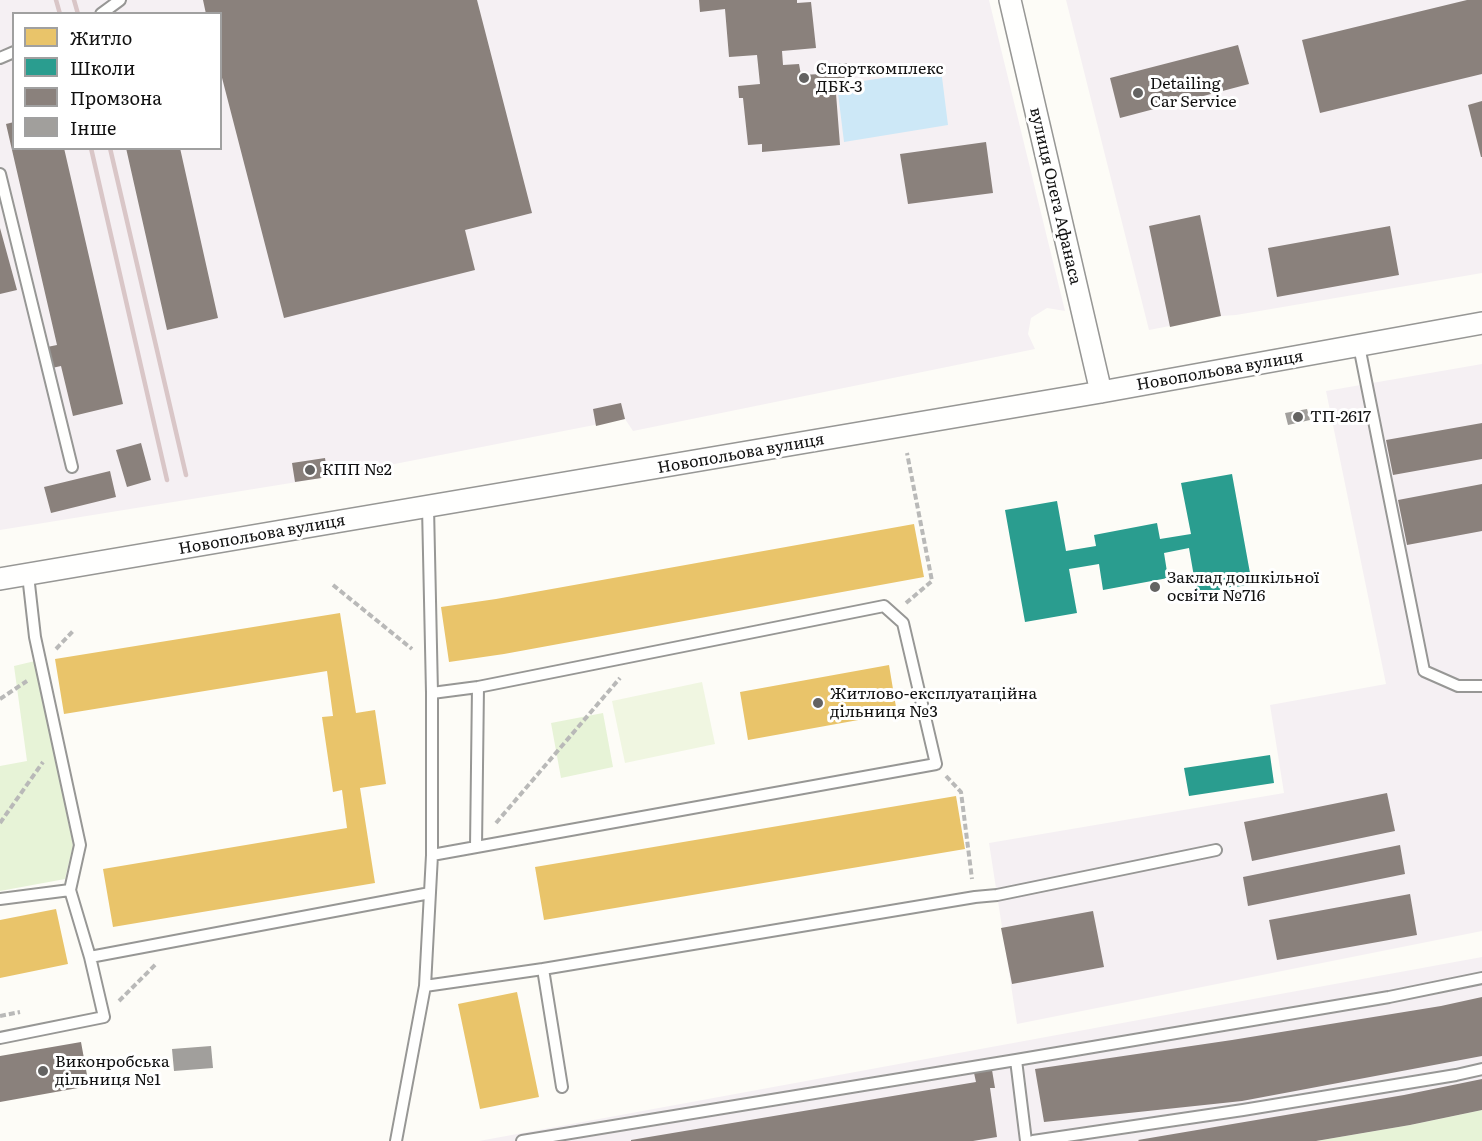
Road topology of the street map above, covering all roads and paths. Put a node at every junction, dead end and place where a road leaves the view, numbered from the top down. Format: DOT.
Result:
graph roads {
  1 [pos="120,0"];
  2 [pos="1010,0"];
  3 [pos="104,12"];
  4 [pos="0,174"];
  5 [pos="1482,323"];
  6 [pos="1359,345"];
  7 [pos="1101,392"];
  8 [pos="907,453"];
  9 [pos="72,467"];
  10 [pos="428,507"];
  11 [pos="28,575"];
  12 [pos="0,579"];
  13 [pos="333,585"];
  14 [pos="893,615"];
  15 [pos="640,655"];
  16 [pos="431,665"];
  17 [pos="1482,686"];
  18 [pos="478,687"];
  19 [pos="432,693"];
  20 [pos="54,727"];
  21 [pos="936,764"];
  22 [pos="0,823"];
  23 [pos="476,847"];
  24 [pos="1216,850"];
  25 [pos="432,855"];
  26 [pos="70,890"];
  27 [pos="430,893"];
  28 [pos="975,897"];
  29 [pos="0,900"];
  30 [pos="179,940"];
  31 [pos="90,957"];
  32 [pos="543,969"];
  33 [pos="1482,978"];
  34 [pos="425,986"];
  35 [pos="21,1012"];
  36 [pos="0,1016"];
  37 [pos="104,1017"];
  38 [pos="0,1038"];
  39 [pos="1016,1060"];
  40 [pos="1482,1069"];
  41 [pos="562,1087"];
  42 [pos="396,1141"];
  43 [pos="522,1141"];
  44 [pos="1026,1141"];
  45 [pos="1033,1141"];
  1 -- 3 [label="lane"];
  2 -- 7 [label="street, вулиця Олега Афанаса"];
  4 -- 9 [label="lane"];
  5 -- 6 [label="street, Новопольова вулиця"];
  6 -- 7 [label="street, Новопольова вулиця"];
  6 -- 17 [label="lane"];
  7 -- 10 [label="street, Новопольова вулиця"];
  8 -- 14 [label="path"];
  10 -- 11 [label="street, Новопольова вулиця"];
  10 -- 16 [label="lane"];
  11 -- 12 [label="street, Новопольова вулиця"];
  11 -- 20 [label="lane"];
  13 -- 16 [label="path"];
  14 -- 15 [label="lane"];
  14 -- 21 [label="lane"];
  15 -- 18 [label="lane"];
  15 -- 23 [label="path"];
  16 -- 19 [label="lane"];
  18 -- 19 [label="lane"];
  18 -- 23 [label="lane"];
  19 -- 25 [label="lane"];
  20 -- 22 [label="path"];
  20 -- 26 [label="lane"];
  21 -- 23 [label="lane"];
  21 -- 28 [label="path"];
  23 -- 25 [label="lane"];
  24 -- 28 [label="lane"];
  25 -- 27 [label="lane"];
  26 -- 29 [label="lane"];
  26 -- 31 [label="lane"];
  27 -- 30 [label="lane"];
  27 -- 34 [label="lane"];
  28 -- 32 [label="lane"];
  30 -- 31 [label="lane"];
  30 -- 37 [label="path"];
  31 -- 37 [label="lane"];
  32 -- 34 [label="lane"];
  32 -- 41 [label="lane"];
  33 -- 39 [label="lane"];
  34 -- 42 [label="lane"];
  35 -- 36 [label="path"];
  37 -- 38 [label="lane"];
  39 -- 43 [label="lane"];
  39 -- 44 [label="lane"];
  40 -- 45 [label="lane"];
}
